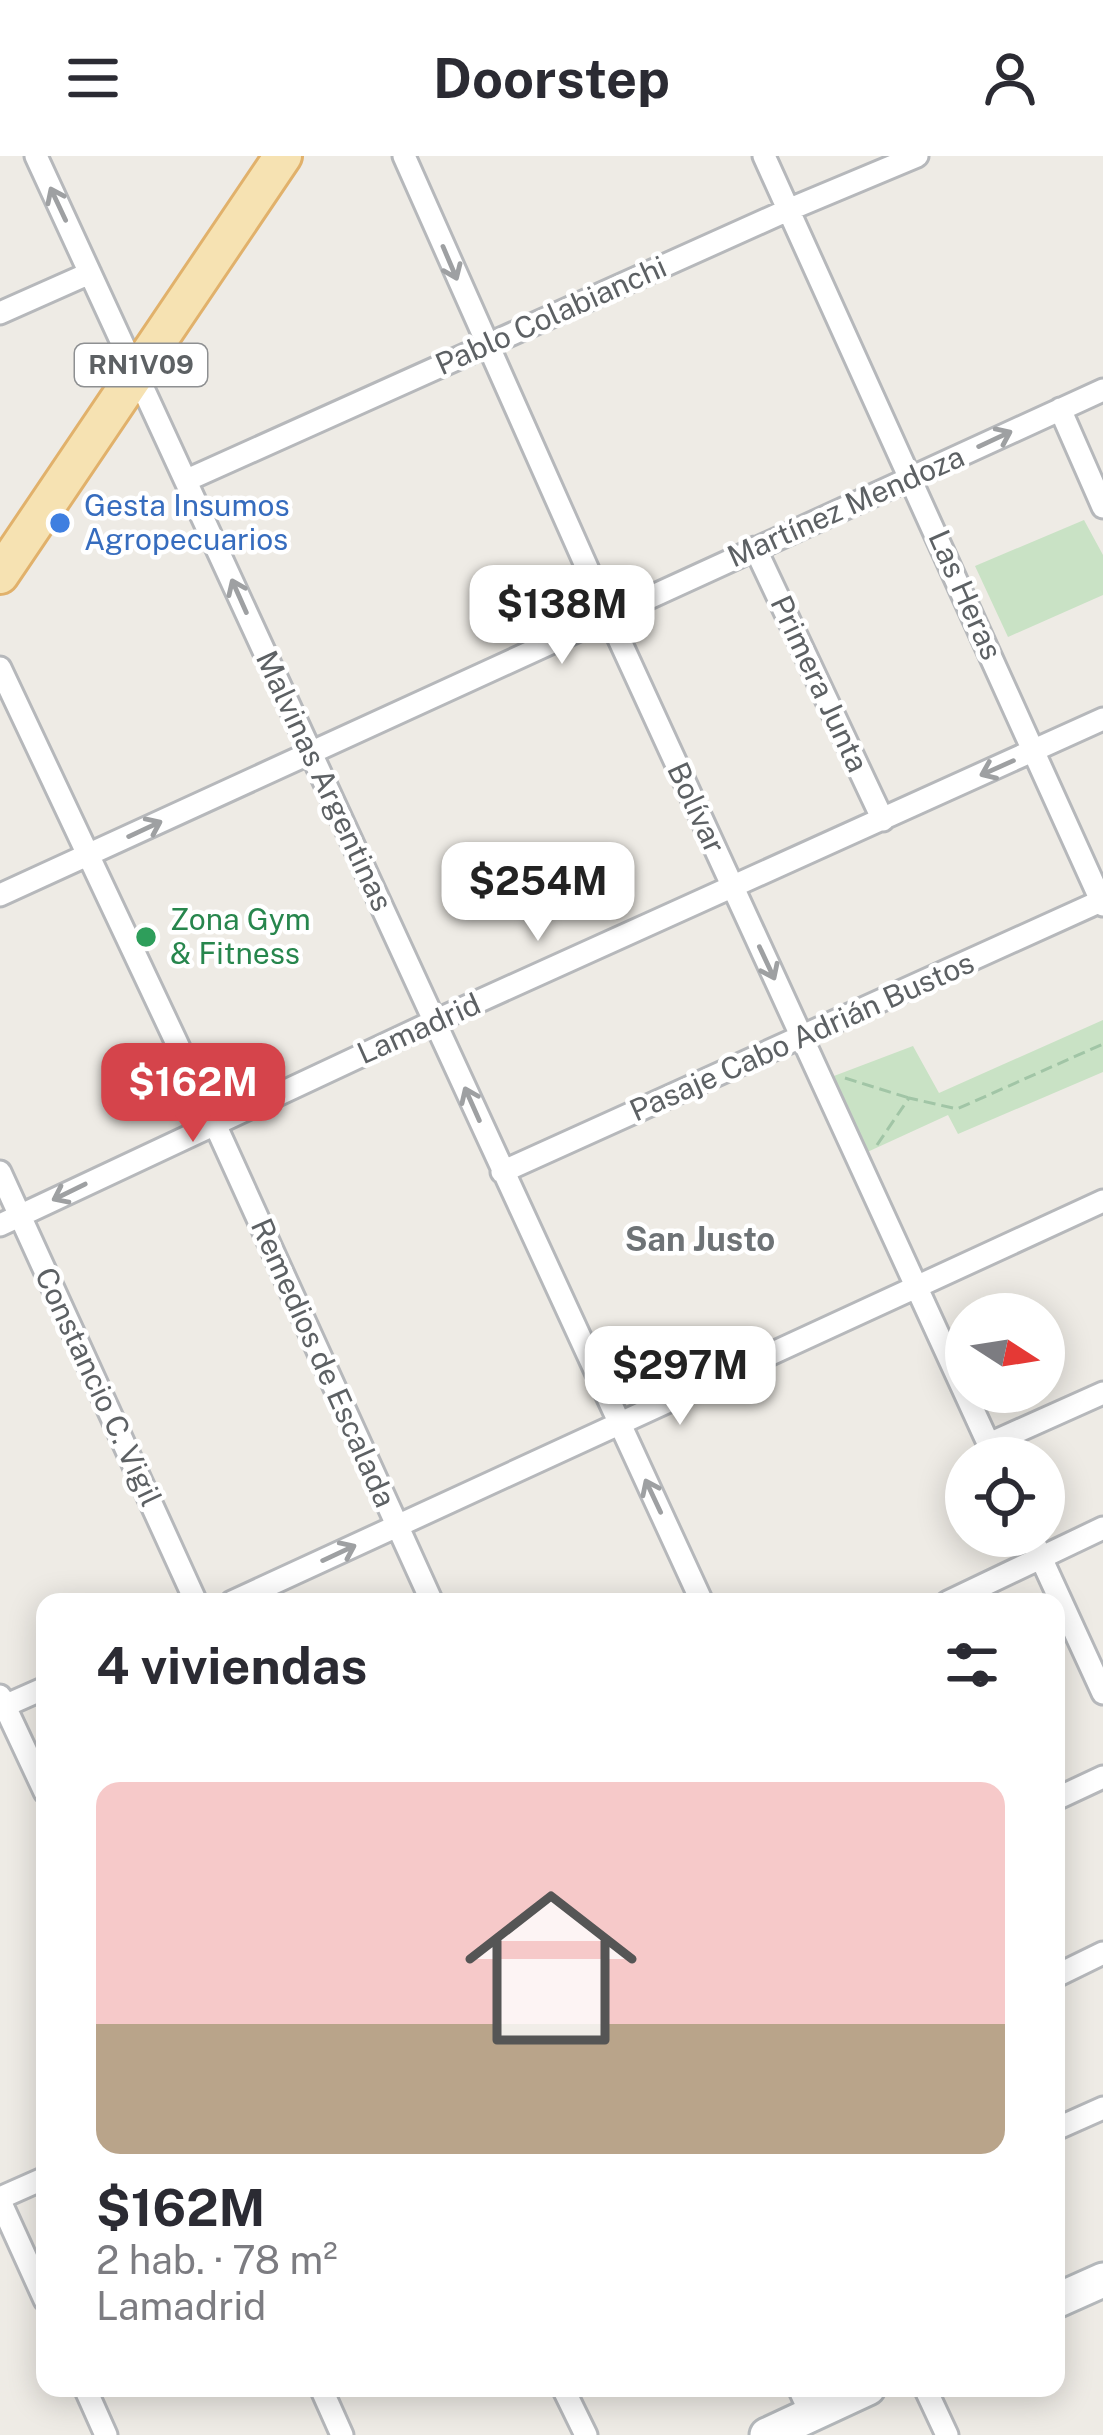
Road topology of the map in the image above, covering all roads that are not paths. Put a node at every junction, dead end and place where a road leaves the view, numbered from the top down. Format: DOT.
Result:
graph roads {
  1 [pos="36,156"];
  2 [pos="253,156"];
  3 [pos="283,156"];
  4 [pos="404,156"];
  5 [pos="764,156"];
  6 [pos="917,156"];
  7 [pos="788,210"];
  8 [pos="90,273"];
  9 [pos="0,313"];
  10 [pos="485,346"];
  11 [pos="130,360"];
  12 [pos="1103,390"];
  13 [pos="1060,409"];
  14 [pos="911,477"];
  15 [pos="187,480"];
  16 [pos="1103,507"];
  17 [pos="0,536"];
  18 [pos="755,548"];
  19 [pos="0,575"];
  20 [pos="608,615"];
  21 [pos="0,668"];
  22 [pos="1103,719"];
  23 [pos="309,751"];
  24 [pos="1035,751"];
  25 [pos="883,820"];
  26 [pos="87,856"];
  27 [pos="733,889"];
  28 [pos="0,896"];
  29 [pos="1102,903"];
  30 [pos="435,1021"];
  31 [pos="802,1037"];
  32 [pos="214,1122"];
  33 [pos="0,1172"];
  34 [pos="502,1172"];
  35 [pos="1103,1201"];
  36 [pos="10,1221"];
  37 [pos="918,1287"];
  38 [pos="1103,1393"];
  39 [pos="620,1425"];
  40 [pos="986,1437"];
  41 [pos="1019,1437"];
  42 [pos="397,1527"];
  43 [pos="1103,1528"];
  44 [pos="1041,1559"];
  45 [pos="192,1593"];
  46 [pos="252,1593"];
  47 [pos="428,1593"];
  48 [pos="698,1593"];
  49 [pos="967,1593"];
  50 [pos="1057,1593"];
  51 [pos="1065,1611"];
  52 [pos="36,1691"];
  53 [pos="1103,1693"];
  54 [pos="2,1703"];
  55 [pos="36,1773"];
  56 [pos="1103,1777"];
  57 [pos="1065,1795"];
  58 [pos="1103,1953"];
  59 [pos="1065,1972"];
  60 [pos="1103,2108"];
  61 [pos="1065,2125"];
  62 [pos="36,2182"];
  63 [pos="0,2200"];
  64 [pos="36,2280"];
  65 [pos="1103,2281"];
  66 [pos="1065,2298"];
  67 [pos="89,2397"];
  68 [pos="325,2397"];
  69 [pos="567,2397"];
  70 [pos="929,2397"];
  71 [pos="805,2401"];
  72 [pos="772,2434"];
  73 [pos="106,2435"];
  74 [pos="342,2435"];
  75 [pos="586,2435"];
  76 [pos="947,2435"];
  8 -- 1 [label="street, Malvinas Argentinas, one-way"];
  2 -- 11 [label="main road, RN1V09"];
  3 -- 11 [label="main road, RN1V09"];
  4 -- 10 [label="street, Bolívar, one-way"];
  5 -- 7 [label="street, Las Heras"];
  6 -- 7 [label="street, Pablo Colabianchi"];
  7 -- 10 [label="street, Pablo Colabianchi"];
  7 -- 14 [label="street, Las Heras"];
  8 -- 9 [label="street"];
  8 -- 11 [label="street, Malvinas Argentinas"];
  10 -- 15 [label="street, Pablo Colabianchi"];
  10 -- 20 [label="street, Bolívar"];
  11 -- 15 [label="street, Malvinas Argentinas"];
  11 -- 17 [label="main road, RN1V09"];
  11 -- 19 [label="main road, RN1V09"];
  12 -- 13 [label="street, Martínez Mendoza"];
  14 -- 13 [label="street, Martínez Mendoza, one-way"];
  13 -- 16 [label="street"];
  14 -- 18 [label="street, Martínez Mendoza"];
  14 -- 24 [label="street, Las Heras"];
  23 -- 15 [label="street, Malvinas Argentinas, one-way"];
  18 -- 20 [label="street, Martínez Mendoza"];
  18 -- 25 [label="street, Primera Junta"];
  20 -- 23 [label="street, Martínez Mendoza"];
  20 -- 27 [label="street, Bolívar"];
  21 -- 26 [label="street, Remedios de Escalada"];
  22 -- 24 [label="street, Lamadrid"];
  26 -- 23 [label="street, Martínez Mendoza, one-way"];
  23 -- 30 [label="street, Malvinas Argentinas"];
  24 -- 25 [label="street, Lamadrid, one-way"];
  24 -- 29 [label="street, Las Heras"];
  25 -- 27 [label="street, Lamadrid"];
  26 -- 28 [label="street, Martínez Mendoza"];
  26 -- 32 [label="street, Remedios de Escalada"];
  27 -- 30 [label="street, Lamadrid"];
  27 -- 31 [label="street, Bolívar, one-way"];
  29 -- 31 [label="street, Pasaje Cabo Adrián Bustos"];
  30 -- 32 [label="street, Lamadrid"];
  34 -- 30 [label="street, Malvinas Argentinas, one-way"];
  31 -- 34 [label="street, Pasaje Cabo Adrián Bustos"];
  31 -- 37 [label="street, Bolívar"];
  32 -- 36 [label="street, Lamadrid, one-way"];
  32 -- 42 [label="street, Remedios de Escalada"];
  33 -- 36 [label="street, Constancio C. Vigil"];
  34 -- 39 [label="street, Malvinas Argentinas"];
  35 -- 37 [label="street"];
  36 -- 45 [label="street, Constancio C. Vigil"];
  37 -- 39 [label="street"];
  37 -- 40 [label="street, Bolívar"];
  38 -- 41 [label="street"];
  39 -- 42 [label="street"];
  48 -- 39 [label="street, Malvinas Argentinas, one-way"];
  46 -- 42 [label="street, one-way"];
  42 -- 47 [label="street, Remedios de Escalada"];
  43 -- 44 [label="street"];
  44 -- 49 [label="street"];
  44 -- 50 [label="street"];
  51 -- 53 [label="street"];
  52 -- 54 [label="street"];
  54 -- 55 [label="street"];
  56 -- 57 [label="street"];
  58 -- 59 [label="street"];
  60 -- 61 [label="street"];
  62 -- 63 [label="street"];
  63 -- 64 [label="street"];
  65 -- 66 [label="main road"];
  67 -- 73 [label="street"];
  68 -- 74 [label="street"];
  69 -- 75 [label="street"];
  70 -- 76 [label="street"];
  71 -- 72 [label="main road"];
}
